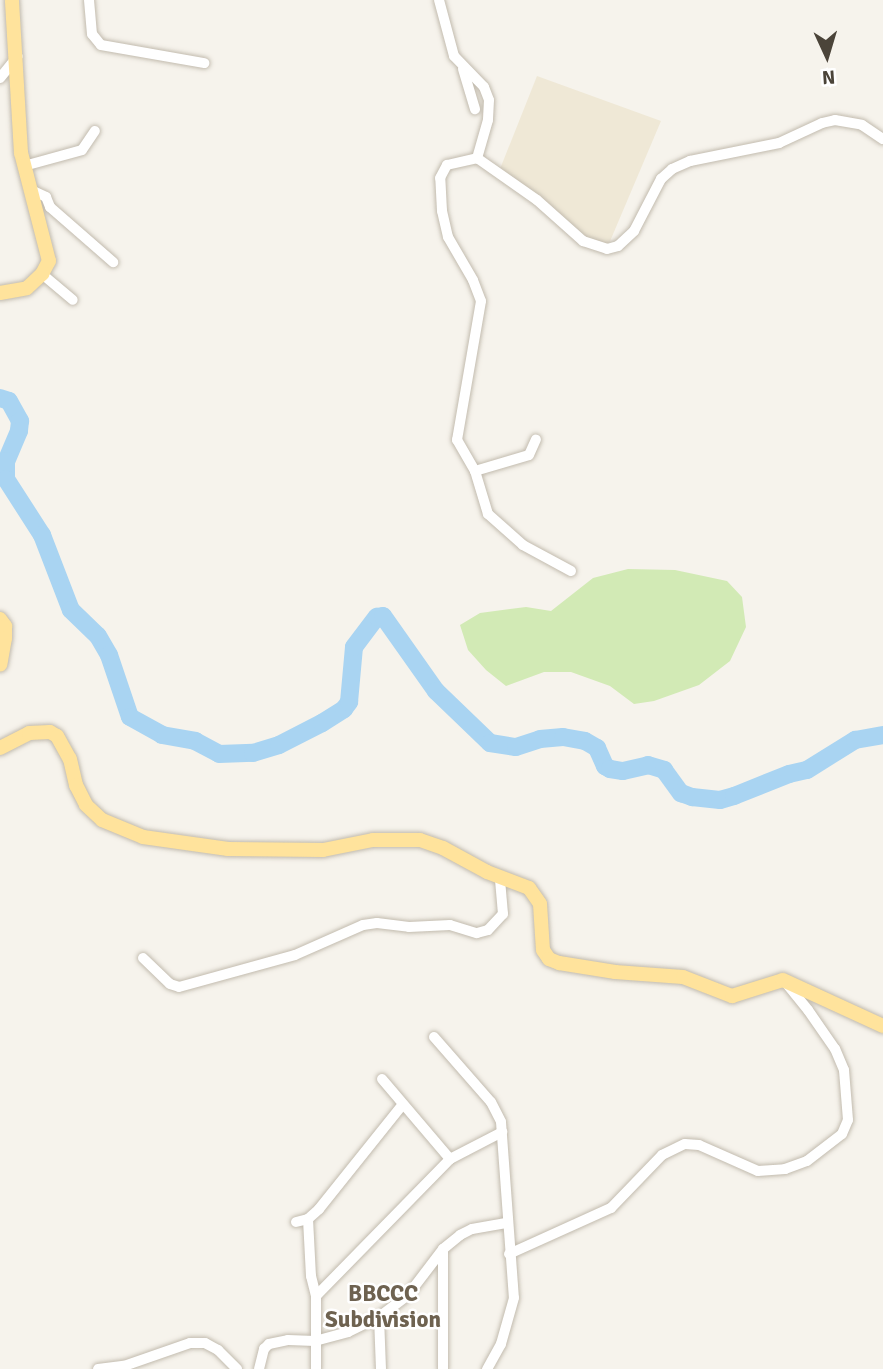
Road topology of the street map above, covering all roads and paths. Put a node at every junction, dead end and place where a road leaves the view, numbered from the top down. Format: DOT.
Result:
graph roads {
  1 [pos="12,0"];
  2 [pos="89,0"];
  3 [pos="439,0"];
  4 [pos="18,56"];
  5 [pos="204,63"];
  6 [pos="462,66"];
  7 [pos="0,78"];
  8 [pos="475,108"];
  9 [pos="95,131"];
  10 [pos="883,139"];
  11 [pos="477,158"];
  12 [pos="24,166"];
  13 [pos="29,189"];
  14 [pos="113,262"];
  15 [pos="42,274"];
  16 [pos="0,293"];
  17 [pos="73,300"];
  18 [pos="536,439"];
  19 [pos="475,471"];
  20 [pos="571,571"];
  21 [pos="0,620"];
  22 [pos="0,665"];
  23 [pos="0,748"];
  24 [pos="500,876"];
  25 [pos="143,958"];
  26 [pos="783,980"];
  27 [pos="883,1026"];
  28 [pos="434,1037"];
  29 [pos="382,1079"];
  30 [pos="402,1104"];
  31 [pos="502,1132"];
  32 [pos="450,1159"];
  33 [pos="507,1223"];
  34 [pos="443,1249"];
  35 [pos="509,1254"];
  36 [pos="316,1296"];
  37 [pos="379,1317"];
  38 [pos="315,1341"];
  39 [pos="98,1369"];
  40 [pos="237,1369"];
  41 [pos="259,1369"];
  42 [pos="316,1369"];
  43 [pos="381,1369"];
  44 [pos="443,1369"];
  45 [pos="487,1369"];
  1 -- 4 [label="main road"];
  2 -- 5 [label="street"];
  3 -- 6 [label="street"];
  4 -- 7 [label="street"];
  4 -- 12 [label="main road"];
  6 -- 8 [label="street"];
  6 -- 11 [label="street"];
  9 -- 12 [label="street"];
  10 -- 11 [label="street"];
  11 -- 19 [label="street"];
  12 -- 13 [label="main road"];
  13 -- 14 [label="street"];
  13 -- 15 [label="main road"];
  15 -- 16 [label="main road"];
  15 -- 17 [label="street"];
  18 -- 19 [label="street"];
  19 -- 20 [label="street"];
  21 -- 22 [label="main road"];
  23 -- 24 [label="main road"];
  24 -- 25 [label="street"];
  24 -- 26 [label="main road"];
  26 -- 27 [label="main road"];
  26 -- 35 [label="street"];
  28 -- 31 [label="street"];
  29 -- 30 [label="street"];
  30 -- 32 [label="street"];
  30 -- 36 [label="street"];
  31 -- 32 [label="street"];
  31 -- 33 [label="street"];
  32 -- 36 [label="street"];
  33 -- 34 [label="street"];
  33 -- 35 [label="street"];
  34 -- 37 [label="street"];
  34 -- 44 [label="street"];
  35 -- 45 [label="street"];
  36 -- 38 [label="street"];
  37 -- 38 [label="street"];
  37 -- 43 [label="street"];
  38 -- 41 [label="street"];
  38 -- 42 [label="street"];
  39 -- 40 [label="street"];
}
